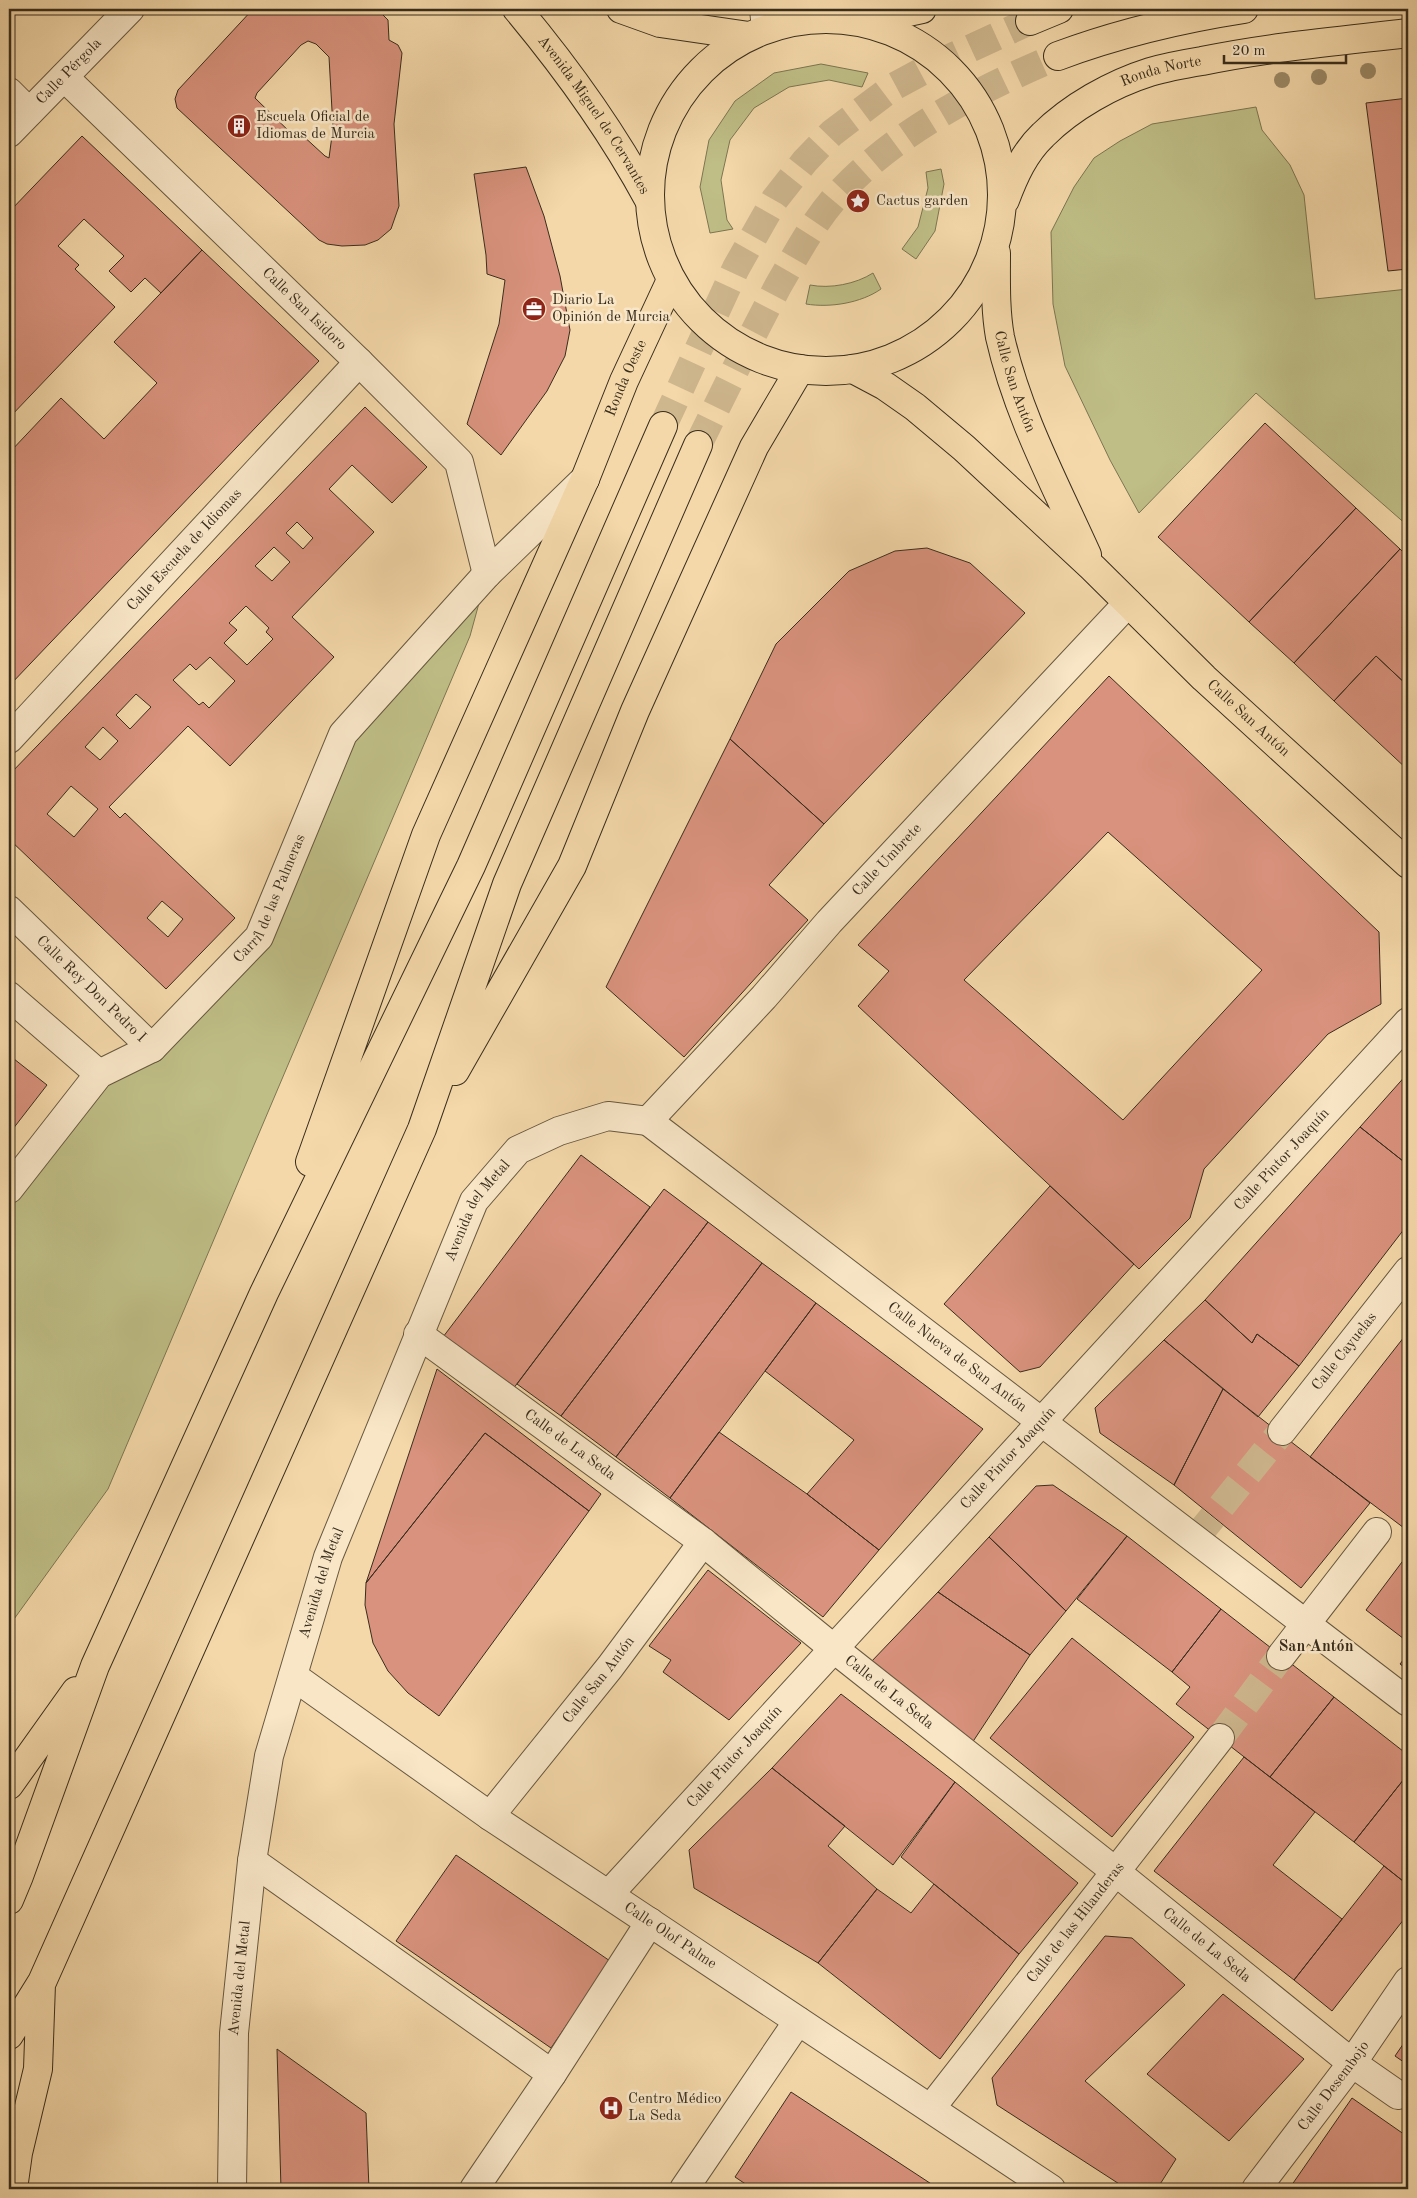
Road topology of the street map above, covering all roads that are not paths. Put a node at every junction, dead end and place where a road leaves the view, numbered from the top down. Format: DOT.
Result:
graph roads {
  1 [pos="130,9"];
  2 [pos="517,9"];
  3 [pos="621,9"];
  4 [pos="922,9"];
  5 [pos="1059,9"];
  6 [pos="1244,9"];
  7 [pos="854,20"];
  8 [pos="1030,21"];
  9 [pos="760,25"];
  10 [pos="1408,33"];
  11 [pos="1058,56"];
  12 [pos="64,77"];
  13 [pos="9,92"];
  14 [pos="29,112"];
  15 [pos="9,133"];
  16 [pos="649,200"];
  17 [pos="1002,206"];
  18 [pos="996,243"];
  19 [pos="671,280"];
  20 [pos="359,362"];
  21 [pos="800,369"];
  22 [pos="853,369"];
  23 [pos="663,426"];
  24 [pos="698,445"];
  25 [pos="585,479"];
  26 [pos="1092,568"];
  27 [pos="487,574"];
  28 [pos="1128,603"];
  29 [pos="9,739"];
  30 [pos="1408,864"];
  31 [pos="9,910"];
  32 [pos="9,996"];
  33 [pos="1408,1022"];
  34 [pos="152,1048"];
  35 [pos="99,1074"];
  36 [pos="648,1121"];
  37 [pos="422,1129"];
  38 [pos="9,1188"];
  39 [pos="1408,1271"];
  40 [pos="264,1293"];
  41 [pos="418,1334"];
  42 [pos="1041,1422"];
  43 [pos="1282,1431"];
  44 [pos="1376,1532"];
  45 [pos="703,1542"];
  46 [pos="1306,1624"];
  47 [pos="834,1648"];
  48 [pos="1281,1656"];
  49 [pos="95,1666"];
  50 [pos="293,1676"];
  51 [pos="1408,1702"];
  52 [pos="1220,1738"];
  53 [pos="9,1785"];
  54 [pos="490,1816"];
  55 [pos="252,1861"];
  56 [pos="1116,1872"];
  57 [pos="609,1894"];
  58 [pos="9,1900"];
  59 [pos="650,1922"];
  60 [pos="1408,1981"];
  61 [pos="42,1982"];
  62 [pos="798,2021"];
  63 [pos="9,2035"];
  64 [pos="1352,2063"];
  65 [pos="552,2074"];
  66 [pos="1398,2095"];
  67 [pos="931,2108"];
  68 [pos="12,2189"];
  69 [pos="232,2189"];
  70 [pos="474,2189"];
  71 [pos="684,2189"];
  72 [pos="1051,2189"];
  73 [pos="1256,2189"];
  1 -- 12 [label="street, Calle Pérgola"];
  2 -- 16 [label="main road, Avenida Miguel de Cervantes"];
  3 -- 9 [label="main road"];
  4 -- 7 [label="main road"];
  5 -- 8 [label="main road"];
  6 -- 11 [label="main road"];
  7 -- 9 [label="main road"];
  7 -- 17 [label="main road"];
  9 -- 16 [label="main road"];
  10 -- 17 [label="main road, Ronda Norte"];
  12 -- 14 [label="street, Calle Pérgola"];
  12 -- 20 [label="street, Calle San Isidoro"];
  13 -- 14 [label="street"];
  14 -- 15 [label="street, Calle Pérgola"];
  16 -- 19 [label="main road"];
  17 -- 18 [label="main road"];
  18 -- 22 [label="main road"];
  18 -- 26 [label="main road, Calle San Antón"];
  19 -- 21 [label="main road"];
  19 -- 25 [label="main road, Ronda Oeste"];
  20 -- 27 [label="street, Calle San Isidoro"];
  20 -- 29 [label="street, Calle Escuela de Idiomas"];
  21 -- 22 [label="main road"];
  21 -- 37 [label="main road"];
  22 -- 26 [label="main road, Calle San Antón"];
  23 -- 40 [label="main road"];
  24 -- 37 [label="main road"];
  25 -- 27 [label="street, Carril de las Palmeras"];
  25 -- 40 [label="main road, Ronda Oeste"];
  26 -- 28 [label="main road, Calle San Antón"];
  27 -- 34 [label="street, Carril de las Palmeras"];
  28 -- 30 [label="main road, Calle San Antón"];
  28 -- 36 [label="street, Calle Umbrete"];
  31 -- 34 [label="street, Calle Rey Don Pedro I"];
  32 -- 35 [label="street"];
  33 -- 42 [label="street, Calle Pintor Joaquín"];
  34 -- 35 [label="street, Carril de las Palmeras"];
  35 -- 38 [label="street, Carril de las Palmeras"];
  36 -- 41 [label="street, Avenida del Metal"];
  36 -- 42 [label="street, Calle Nueva de San Antón"];
  37 -- 61 [label="main road"];
  39 -- 43 [label="street, Calle Cayuelas"];
  40 -- 49 [label="main road"];
  41 -- 45 [label="street, Calle de La Seda"];
  41 -- 50 [label="street, Avenida del Metal"];
  42 -- 46 [label="street, Calle Nueva de San Antón"];
  42 -- 47 [label="street, Calle Pintor Joaquín"];
  44 -- 46 [label="street"];
  45 -- 47 [label="street, Calle de La Seda"];
  45 -- 54 [label="street, Calle San Antón"];
  46 -- 48 [label="street"];
  46 -- 51 [label="street, Calle Nueva de San Antón"];
  47 -- 56 [label="street, Calle de La Seda"];
  47 -- 57 [label="street, Calle Pintor Joaquín"];
  49 -- 53 [label="main road"];
  49 -- 58 [label="main road"];
  50 -- 54 [label="street, Calle Olof Palme"];
  50 -- 55 [label="street, Avenida del Metal"];
  52 -- 56 [label="street, Calle de las Hilanderas"];
  54 -- 57 [label="street, Calle Olof Palme"];
  55 -- 65 [label="street"];
  55 -- 69 [label="street, Avenida del Metal"];
  56 -- 64 [label="street, Calle de La Seda"];
  56 -- 67 [label="street, Calle de las Hilanderas"];
  57 -- 59 [label="street, Calle Olof Palme"];
  59 -- 62 [label="street, Calle Olof Palme"];
  59 -- 65 [label="street"];
  60 -- 64 [label="street, Calle Desembojo"];
  61 -- 63 [label="main road"];
  61 -- 68 [label="main road"];
  62 -- 67 [label="street, Calle Olof Palme"];
  62 -- 71 [label="street"];
  64 -- 66 [label="street, Calle de La Seda"];
  64 -- 73 [label="street, Calle Desembojo"];
  65 -- 70 [label="street"];
  67 -- 72 [label="street, Calle Olof Palme"];
}
